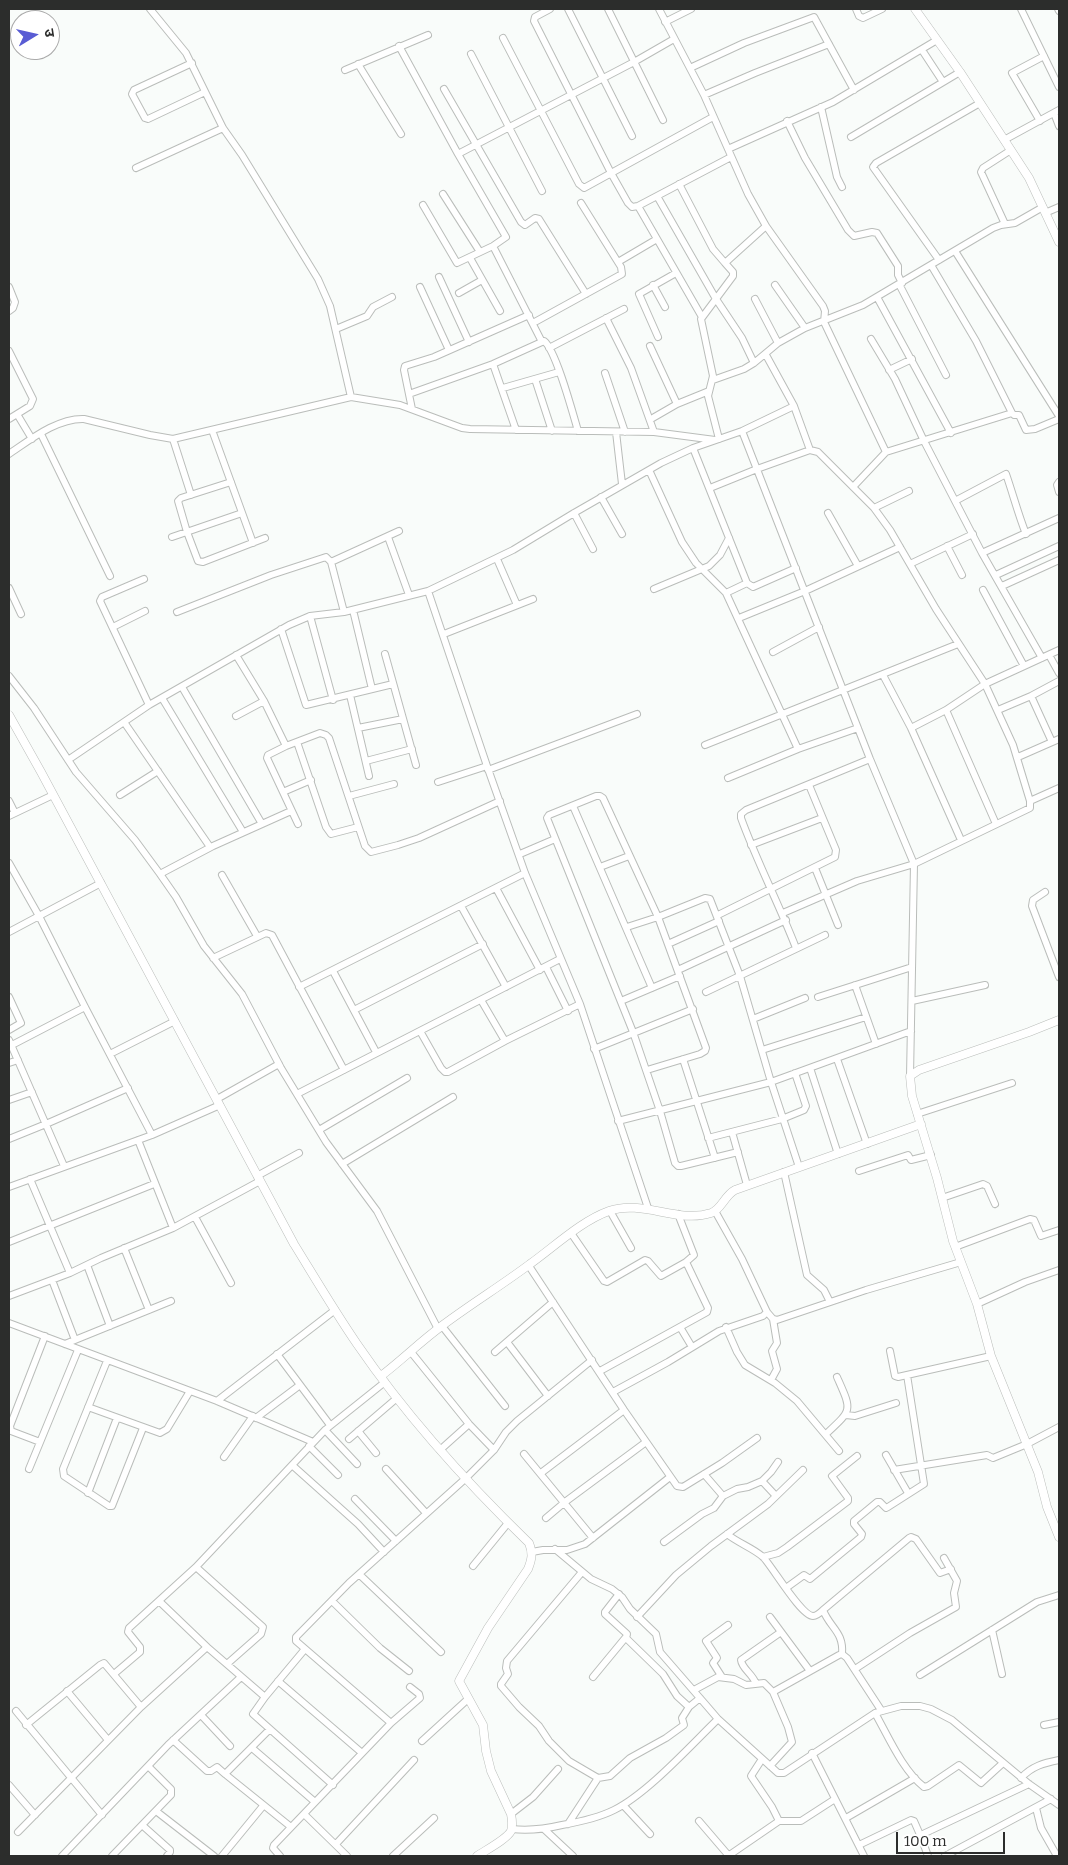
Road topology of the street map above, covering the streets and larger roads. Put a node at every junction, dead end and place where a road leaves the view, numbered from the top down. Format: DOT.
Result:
graph roads {
  1 [pos="150,9"];
  2 [pos="550,9"];
  3 [pos="568,9"];
  4 [pos="608,9"];
  5 [pos="658,9"];
  6 [pos="691,9"];
  7 [pos="856,9"];
  8 [pos="882,9"];
  9 [pos="1021,9"];
  10 [pos="918,10"];
  11 [pos="665,22"];
  12 [pos="428,35"];
  13 [pos="503,38"];
  14 [pos="674,39"];
  15 [pos="937,40"];
  16 [pos="829,44"];
  17 [pos="399,46"];
  18 [pos="922,50"];
  19 [pos="470,54"];
  20 [pos="1044,56"];
  21 [pos="634,62"];
  22 [pos="192,63"];
  23 [pos="358,64"];
  24 [pos="690,68"];
  25 [pos="345,70"];
  26 [pos="960,72"];
  27 [pos="602,79"];
  28 [pos="943,82"];
  29 [pos="1059,87"];
  30 [pos="444,89"];
  31 [pos="854,90"];
  32 [pos="206,92"];
  33 [pos="571,95"];
  34 [pos="704,96"];
  35 [pos="980,103"];
  36 [pos="821,107"];
  37 [pos="540,111"];
  38 [pos="1056,112"];
  39 [pos="713,117"];
  40 [pos="663,120"];
  41 [pos="787,121"];
  42 [pos="1040,121"];
  43 [pos="1059,126"];
  44 [pos="223,128"];
  45 [pos="508,128"];
  46 [pos="401,134"];
  47 [pos="632,136"];
  48 [pos="851,137"];
  49 [pos="1004,140"];
  50 [pos="476,145"];
  51 [pos="728,149"];
  52 [pos="1010,150"];
  53 [pos="458,154"];
  54 [pos="731,157"];
  55 [pos="136,168"];
  56 [pos="611,172"];
  57 [pos="679,184"];
  58 [pos="842,187"];
  59 [pos="542,191"];
  60 [pos="442,194"];
  61 [pos="657,196"];
  62 [pos="581,203"];
  63 [pos="423,205"];
  64 [pos="638,206"];
  65 [pos="1059,207"];
  66 [pos="1044,210"];
  67 [pos="1005,224"];
  68 [pos="766,226"];
  69 [pos="657,239"];
  70 [pos="1059,242"];
  71 [pos="493,246"];
  72 [pos="955,251"];
  73 [pos="480,252"];
  74 [pos="470,258"];
  75 [pos="939,260"];
  76 [pos="618,262"];
  77 [pos="725,263"];
  78 [pos="931,265"];
  79 [pos="676,273"];
  80 [pos="439,277"];
  81 [pos="482,280"];
  82 [pos="900,284"];
  83 [pos="653,285"];
  84 [pos="775,285"];
  85 [pos="9,287"];
  86 [pos="420,287"];
  87 [pos="459,293"];
  88 [pos="586,294"];
  89 [pos="392,297"];
  90 [pos="877,297"];
  91 [pos="716,299"];
  92 [pos="756,299"];
  93 [pos="665,307"];
  94 [pos="624,309"];
  95 [pos="9,311"];
  96 [pos="500,311"];
  97 [pos="529,315"];
  98 [pos="702,317"];
  99 [pos="606,318"];
  100 [pos="824,322"];
  101 [pos="533,323"];
  102 [pos="805,328"];
  103 [pos="336,329"];
  104 [pos="658,337"];
  105 [pos="871,339"];
  106 [pos="469,342"];
  107 [pos="542,342"];
  108 [pos="778,343"];
  109 [pos="650,346"];
  110 [pos="549,348"];
  111 [pos="448,350"];
  112 [pos="9,351"];
  113 [pos="766,355"];
  114 [pos="912,359"];
  115 [pos="754,363"];
  116 [pos="493,364"];
  117 [pos="889,370"];
  118 [pos="559,372"];
  119 [pos="605,372"];
  120 [pos="946,375"];
  121 [pos="535,379"];
  122 [pos="713,380"];
  123 [pos="503,388"];
  124 [pos="709,391"];
  125 [pos="409,394"];
  126 [pos="351,397"];
  127 [pos="677,404"];
  128 [pos="794,406"];
  129 [pos="412,409"];
  130 [pos="1012,413"];
  131 [pos="17,414"];
  132 [pos="1059,417"];
  133 [pos="9,418"];
  134 [pos="651,420"];
  135 [pos="212,430"];
  136 [pos="516,430"];
  137 [pos="552,431"];
  138 [pos="578,431"];
  139 [pos="742,431"];
  140 [pos="616,432"];
  141 [pos="624,432"];
  142 [pos="654,432"];
  143 [pos="951,433"];
  144 [pos="40,434"];
  145 [pos="32,439"];
  146 [pos="173,439"];
  147 [pos="717,439"];
  148 [pos="924,441"];
  149 [pos="693,448"];
  150 [pos="810,450"];
  151 [pos="886,452"];
  152 [pos="9,454"];
  153 [pos="757,469"];
  154 [pos="650,470"];
  155 [pos="231,482"];
  156 [pos="1059,482"];
  157 [pos="622,484"];
  158 [pos="853,487"];
  159 [pos="710,488"];
  160 [pos="909,491"];
  161 [pos="1059,492"];
  162 [pos="191,495"];
  163 [pos="601,497"];
  164 [pos="955,501"];
  165 [pos="874,508"];
  166 [pos="574,512"];
  167 [pos="242,513"];
  168 [pos="828,513"];
  169 [pos="1059,518"];
  170 [pos="399,531"];
  171 [pos="187,532"];
  172 [pos="622,534"];
  173 [pos="972,534"];
  174 [pos="1026,534"];
  175 [pos="172,536"];
  176 [pos="388,536"];
  177 [pos="265,538"];
  178 [pos="729,538"];
  179 [pos="252,543"];
  180 [pos="947,546"];
  181 [pos="1059,546"];
  182 [pos="900,547"];
  183 [pos="592,549"];
  184 [pos="982,553"];
  185 [pos="497,559"];
  186 [pos="1059,560"];
  187 [pos="331,562"];
  188 [pos="910,564"];
  189 [pos="858,566"];
  190 [pos="796,568"];
  191 [pos="702,569"];
  192 [pos="996,574"];
  193 [pos="962,575"];
  194 [pos="110,576"];
  195 [pos="144,579"];
  196 [pos="747,583"];
  197 [pos="1002,586"];
  198 [pos="9,588"];
  199 [pos="654,589"];
  200 [pos="983,590"];
  201 [pos="428,591"];
  202 [pos="804,591"];
  203 [pos="726,593"];
  204 [pos="409,595"];
  205 [pos="533,599"];
  206 [pos="517,605"];
  207 [pos="145,610"];
  208 [pos="353,610"];
  209 [pos="177,612"];
  210 [pos="344,612"];
  211 [pos="22,614"];
  212 [pos="310,616"];
  213 [pos="739,618"];
  214 [pos="113,627"];
  215 [pos="820,627"];
  216 [pos="281,629"];
  217 [pos="444,634"];
  218 [pos="958,644"];
  219 [pos="1059,650"];
  220 [pos="773,652"];
  221 [pos="385,654"];
  222 [pos="236,655"];
  223 [pos="1048,655"];
  224 [pos="1042,658"];
  225 [pos="1024,666"];
  226 [pos="1059,673"];
  227 [pos="883,675"];
  228 [pos="9,676"];
  229 [pos="1059,681"];
  230 [pos="393,684"];
  231 [pos="985,684"];
  232 [pos="182,687"];
  233 [pos="372,689"];
  234 [pos="842,690"];
  235 [pos="350,695"];
  236 [pos="1032,696"];
  237 [pos="162,698"];
  238 [pos="333,700"];
  239 [pos="264,701"];
  240 [pos="149,705"];
  241 [pos="946,710"];
  242 [pos="998,710"];
  243 [pos="9,714"];
  244 [pos="637,714"];
  245 [pos="782,715"];
  246 [pos="236,716"];
  247 [pos="403,718"];
  248 [pos="124,722"];
  249 [pos="358,728"];
  250 [pos="858,728"];
  251 [pos="911,728"];
  252 [pos="1059,738"];
  253 [pos="296,742"];
  254 [pos="1052,742"];
  255 [pos="705,745"];
  256 [pos="286,746"];
  257 [pos="412,749"];
  258 [pos="798,749"];
  259 [pos="1018,757"];
  260 [pos="870,759"];
  261 [pos="68,760"];
  262 [pos="366,761"];
  263 [pos="416,765"];
  264 [pos="488,768"];
  265 [pos="158,771"];
  266 [pos="369,776"];
  267 [pos="728,778"];
  268 [pos="311,780"];
  269 [pos="438,782"];
  270 [pos="394,784"];
  271 [pos="809,785"];
  272 [pos="1059,788"];
  273 [pos="283,792"];
  274 [pos="120,794"];
  275 [pos="54,795"];
  276 [pos="349,796"];
  277 [pos="9,801"];
  278 [pos="500,801"];
  279 [pos="1030,801"];
  280 [pos="574,806"];
  281 [pos="291,810"];
  282 [pos="12,814"];
  283 [pos="822,818"];
  284 [pos="262,824"];
  285 [pos="298,824"];
  286 [pos="996,824"];
  287 [pos="358,826"];
  288 [pos="243,832"];
  289 [pos="555,839"];
  290 [pos="960,840"];
  291 [pos="751,846"];
  292 [pos="210,848"];
  293 [pos="520,854"];
  294 [pos="629,856"];
  295 [pos="9,864"];
  296 [pos="914,864"];
  297 [pos="600,866"];
  298 [pos="815,868"];
  299 [pos="525,873"];
  300 [pos="160,874"];
  301 [pos="222,875"];
  302 [pos="101,883"];
  303 [pos="496,888"];
  304 [pos="772,888"];
  305 [pos="1045,892"];
  306 [pos="826,894"];
  307 [pos="461,906"];
  308 [pos="783,913"];
  309 [pos="39,916"];
  310 [pos="658,917"];
  311 [pos="718,918"];
  312 [pos="786,920"];
  313 [pos="838,925"];
  314 [pos="627,927"];
  315 [pos="9,932"];
  316 [pos="826,935"];
  317 [pos="257,936"];
  318 [pos="483,944"];
  319 [pos="668,944"];
  320 [pos="730,947"];
  321 [pos="796,948"];
  322 [pos="213,958"];
  323 [pos="560,959"];
  324 [pos="912,967"];
  325 [pos="543,968"];
  326 [pos="333,971"];
  327 [pos="679,973"];
  328 [pos="740,976"];
  329 [pos="1059,977"];
  330 [pos="855,984"];
  331 [pos="985,985"];
  332 [pos="299,987"];
  333 [pos="506,987"];
  334 [pos="652,988"];
  335 [pos="706,992"];
  336 [pos="9,996"];
  337 [pos="818,997"];
  338 [pos="805,998"];
  339 [pos="481,1000"];
  340 [pos="621,1001"];
  341 [pos="912,1001"];
  342 [pos="580,1004"];
  343 [pos="85,1007"];
  344 [pos="692,1009"];
  345 [pos="354,1010"];
  346 [pos="568,1011"];
  347 [pos="866,1017"];
  348 [pos="753,1019"];
  349 [pos="175,1020"];
  350 [pos="1059,1020"];
  351 [pos="9,1030"];
  352 [pos="420,1031"];
  353 [pos="911,1031"];
  354 [pos="633,1032"];
  355 [pos="504,1040"];
  356 [pos="10,1042"];
  357 [pos="876,1044"];
  358 [pos="594,1049"];
  359 [pos="762,1050"];
  360 [pos="376,1052"];
  361 [pos="110,1054"];
  362 [pos="683,1059"];
  363 [pos="837,1059"];
  364 [pos="18,1060"];
  365 [pos="9,1063"];
  366 [pos="279,1064"];
  367 [pos="810,1068"];
  368 [pos="344,1070"];
  369 [pos="647,1070"];
  370 [pos="795,1073"];
  371 [pos="910,1076"];
  372 [pos="407,1078"];
  373 [pos="771,1082"];
  374 [pos="1012,1083"];
  375 [pos="128,1088"];
  376 [pos="32,1092"];
  377 [pos="297,1094"];
  378 [pos="453,1097"];
  379 [pos="9,1100"];
  380 [pos="697,1101"];
  381 [pos="219,1102"];
  382 [pos="660,1111"];
  383 [pos="917,1114"];
  384 [pos="782,1119"];
  385 [pos="618,1121"];
  386 [pos="46,1124"];
  387 [pos="921,1124"];
  388 [pos="319,1130"];
  389 [pos="732,1132"];
  390 [pos="152,1135"];
  391 [pos="708,1138"];
  392 [pos="9,1139"];
  393 [pos="138,1140"];
  394 [pos="867,1144"];
  395 [pos="738,1152"];
  396 [pos="299,1153"];
  397 [pos="838,1154"];
  398 [pos="931,1155"];
  399 [pos="714,1158"];
  400 [pos="342,1164"];
  401 [pos="64,1166"];
  402 [pos="799,1167"];
  403 [pos="859,1171"];
  404 [pos="784,1172"];
  405 [pos="258,1178"];
  406 [pos="30,1179"];
  407 [pos="154,1184"];
  408 [pos="747,1185"];
  409 [pos="9,1187"];
  410 [pos="942,1198"];
  411 [pos="995,1204"];
  412 [pos="648,1208"];
  413 [pos="610,1210"];
  414 [pos="715,1211"];
  415 [pos="678,1214"];
  416 [pos="195,1217"];
  417 [pos="50,1226"];
  418 [pos="173,1228"];
  419 [pos="1059,1230"];
  420 [pos="572,1233"];
  421 [pos="9,1242"];
  422 [pos="955,1247"];
  423 [pos="124,1248"];
  424 [pos="631,1248"];
  425 [pos="686,1262"];
  426 [pos="962,1262"];
  427 [pos="87,1265"];
  428 [pos="529,1266"];
  429 [pos="1059,1270"];
  430 [pos="70,1273"];
  431 [pos="52,1280"];
  432 [pos="231,1283"];
  433 [pos="9,1296"];
  434 [pos="171,1301"];
  435 [pos="553,1302"];
  436 [pos="830,1302"];
  437 [pos="977,1304"];
  438 [pos="149,1310"];
  439 [pos="334,1310"];
  440 [pos="767,1312"];
  441 [pos="773,1319"];
  442 [pos="9,1323"];
  443 [pos="110,1326"];
  444 [pos="680,1327"];
  445 [pos="726,1327"];
  446 [pos="440,1328"];
  447 [pos="45,1336"];
  448 [pos="75,1340"];
  449 [pos="507,1342"];
  450 [pos="65,1344"];
  451 [pos="692,1347"];
  452 [pos="78,1350"];
  453 [pos="890,1351"];
  454 [pos="411,1352"];
  455 [pos="495,1352"];
  456 [pos="277,1354"];
  457 [pos="991,1356"];
  458 [pos="592,1360"];
  459 [pos="107,1361"];
  460 [pos="600,1371"];
  461 [pos="907,1376"];
  462 [pos="837,1377"];
  463 [pos="383,1379"];
  464 [pos="771,1380"];
  465 [pos="300,1385"];
  466 [pos="190,1391"];
  467 [pos="613,1392"];
  468 [pos="548,1396"];
  469 [pos="397,1398"];
  470 [pos="217,1401"];
  471 [pos="896,1403"];
  472 [pos="505,1406"];
  473 [pos="88,1407"];
  474 [pos="624,1410"];
  475 [pos="846,1415"];
  476 [pos="254,1417"];
  477 [pos="117,1418"];
  478 [pos="469,1424"];
  479 [pos="1059,1427"];
  480 [pos="143,1428"];
  481 [pos="327,1428"];
  482 [pos="358,1431"];
  483 [pos="826,1434"];
  484 [pos="757,1438"];
  485 [pos="349,1439"];
  486 [pos="40,1442"];
  487 [pos="646,1442"];
  488 [pos="311,1444"];
  489 [pos="1027,1444"];
  490 [pos="440,1450"];
  491 [pos="494,1450"];
  492 [pos="839,1451"];
  493 [pos="376,1453"];
  494 [pos="524,1454"];
  495 [pos="857,1456"];
  496 [pos="886,1456"];
  497 [pos="224,1457"];
  498 [pos="778,1462"];
  499 [pos="357,1464"];
  500 [pos="292,1465"];
  501 [pos="920,1465"];
  502 [pos="29,1469"];
  503 [pos="386,1469"];
  504 [pos="803,1470"];
  505 [pos="894,1470"];
  506 [pos="541,1473"];
  507 [pos="704,1474"];
  508 [pos="338,1475"];
  509 [pos="670,1477"];
  510 [pos="465,1479"];
  511 [pos="762,1481"];
  512 [pos="88,1493"];
  513 [pos="908,1493"];
  514 [pos="723,1496"];
  515 [pos="776,1496"];
  516 [pos="355,1499"];
  517 [pos="565,1502"];
  518 [pos="426,1513"];
  519 [pos="546,1518"];
  520 [pos="508,1523"];
  521 [pos="727,1534"];
  522 [pos="1059,1537"];
  523 [pos="593,1538"];
  524 [pos="396,1541"];
  525 [pos="664,1542"];
  526 [pos="555,1550"];
  527 [pos="384,1552"];
  528 [pos="532,1552"];
  529 [pos="763,1558"];
  530 [pos="944,1558"];
  531 [pos="473,1566"];
  532 [pos="196,1567"];
  533 [pos="951,1569"];
  534 [pos="582,1572"];
  535 [pos="360,1575"];
  536 [pos="786,1588"];
  537 [pos="619,1594"];
  538 [pos="1059,1595"];
  539 [pos="160,1601"];
  540 [pos="332,1601"];
  541 [pos="823,1610"];
  542 [pos="637,1617"];
  543 [pos="770,1618"];
  544 [pos="728,1625"];
  545 [pos="992,1630"];
  546 [pos="781,1632"];
  547 [pos="626,1637"];
  548 [pos="207,1647"];
  549 [pos="305,1649"];
  550 [pos="441,1652"];
  551 [pos="842,1654"];
  552 [pos="227,1664"];
  553 [pos="856,1669"];
  554 [pos="410,1671"];
  555 [pos="810,1672"];
  556 [pos="114,1674"];
  557 [pos="1002,1674"];
  558 [pos="920,1675"];
  559 [pos="241,1677"];
  560 [pos="592,1677"];
  561 [pos="722,1677"];
  562 [pos="278,1681"];
  563 [pos="756,1684"];
  564 [pos="410,1687"];
  565 [pos="694,1690"];
  566 [pos="67,1691"];
  567 [pos="773,1692"];
  568 [pos="265,1696"];
  569 [pos="700,1698"];
  570 [pos="468,1699"];
  571 [pos="141,1707"];
  572 [pos="689,1707"];
  573 [pos="16,1711"];
  574 [pos="878,1712"];
  575 [pos="201,1715"];
  576 [pos="718,1719"];
  577 [pos="1059,1722"];
  578 [pos="391,1723"];
  579 [pos="26,1725"];
  580 [pos="1044,1725"];
  581 [pos="270,1729"];
  582 [pos="108,1740"];
  583 [pos="173,1740"];
  584 [pos="422,1741"];
  585 [pos="230,1746"];
  586 [pos="252,1748"];
  587 [pos="362,1753"];
  588 [pos="812,1754"];
  589 [pos="762,1759"];
  590 [pos="414,1760"];
  591 [pos="1059,1760"];
  592 [pos="1004,1763"];
  593 [pos="148,1766"];
  594 [pos="770,1766"];
  595 [pos="558,1769"];
  596 [pos="225,1774"];
  597 [pos="598,1778"];
  598 [pos="915,1778"];
  599 [pos="1022,1778"];
  600 [pos="71,1779"];
  601 [pos="9,1784"];
  602 [pos="1029,1784"];
  603 [pos="332,1785"];
  604 [pos="836,1799"];
  605 [pos="1051,1799"];
  606 [pos="315,1802"];
  607 [pos="623,1805"];
  608 [pos="1059,1805"];
  609 [pos="264,1806"];
  610 [pos="1036,1808"];
  611 [pos="156,1811"];
  612 [pos="304,1814"];
  613 [pos="511,1814"];
  614 [pos="35,1815"];
  615 [pos="102,1815"];
  616 [pos="434,1818"];
  617 [pos="846,1818"];
  618 [pos="699,1820"];
  619 [pos="779,1821"];
  620 [pos="568,1824"];
  621 [pos="142,1825"];
  622 [pos="291,1827"];
  623 [pos="512,1829"];
  624 [pos="544,1829"];
  625 [pos="18,1832"];
  626 [pos="650,1834"];
  627 [pos="921,1837"];
  628 [pos="336,1844"];
  629 [pos="859,1845"];
  630 [pos="955,1854"];
  631 [pos="62,1856"];
  632 [pos="112,1856"];
  633 [pos="167,1856"];
  634 [pos="214,1856"];
  635 [pos="224,1856"];
  636 [pos="280,1856"];
  637 [pos="347,1856"];
  638 [pos="393,1856"];
  639 [pos="478,1856"];
  640 [pos="573,1856"];
  641 [pos="729,1856"];
  642 [pos="864,1856"];
  643 [pos="928,1856"];
  644 [pos="945,1856"];
  645 [pos="1057,1856"];
  1 -- 22 [label="street"];
  2 -- 33 [label="street"];
  3 -- 27 [label="street"];
  4 -- 21 [label="street"];
  5 -- 11 [label="street"];
  6 -- 11 [label="street"];
  7 -- 8 [label="street"];
  9 -- 20 [label="street"];
  10 -- 15 [label="street"];
  11 -- 14 [label="street"];
  12 -- 17 [label="street"];
  13 -- 37 [label="street"];
  14 -- 21 [label="street"];
  14 -- 24 [label="street"];
  15 -- 18 [label="street"];
  15 -- 26 [label="street"];
  16 -- 24 [label="street"];
  16 -- 31 [label="street"];
  16 -- 34 [label="street"];
  17 -- 23 [label="street"];
  17 -- 53 [label="street"];
  18 -- 28 [label="street"];
  18 -- 31 [label="street"];
  19 -- 45 [label="street"];
  20 -- 29 [label="street"];
  20 -- 42 [label="street"];
  21 -- 27 [label="street"];
  21 -- 40 [label="street"];
  22 -- 32 [label="street"];
  22 -- 32 [label="street"];
  23 -- 25 [label="street"];
  23 -- 46 [label="street"];
  24 -- 34 [label="street"];
  26 -- 28 [label="street"];
  26 -- 35 [label="street"];
  27 -- 33 [label="street"];
  27 -- 47 [label="street"];
  28 -- 48 [label="street"];
  30 -- 50 [label="street"];
  31 -- 36 [label="street"];
  32 -- 44 [label="street"];
  33 -- 37 [label="street"];
  33 -- 56 [label="street"];
  34 -- 39 [label="street"];
  35 -- 49 [label="street"];
  35 -- 75 [label="street"];
  36 -- 41 [label="street"];
  36 -- 58 [label="street"];
  37 -- 45 [label="street"];
  37 -- 56 [label="street"];
  38 -- 42 [label="street"];
  38 -- 43 [label="street"];
  39 -- 51 [label="street"];
  39 -- 56 [label="street"];
  41 -- 51 [label="street"];
  41 -- 82 [label="street"];
  42 -- 49 [label="street"];
  44 -- 55 [label="street"];
  44 -- 103 [label="street"];
  45 -- 50 [label="street"];
  45 -- 59 [label="street"];
  49 -- 52 [label="street"];
  50 -- 53 [label="street"];
  50 -- 88 [label="street"];
  51 -- 54 [label="street"];
  52 -- 66 [label="street"];
  52 -- 67 [label="street"];
  53 -- 71 [label="street"];
  54 -- 57 [label="street"];
  54 -- 68 [label="street"];
  56 -- 64 [label="street"];
  57 -- 61 [label="street"];
  57 -- 77 [label="street"];
  60 -- 73 [label="street"];
  61 -- 64 [label="street"];
  61 -- 91 [label="street"];
  62 -- 76 [label="street"];
  63 -- 74 [label="street"];
  64 -- 69 [label="street"];
  65 -- 66 [label="street"];
  66 -- 67 [label="street"];
  66 -- 70 [label="street"];
  67 -- 72 [label="street"];
  68 -- 77 [label="street"];
  68 -- 100 [label="street"];
  69 -- 76 [label="street"];
  69 -- 79 [label="street"];
  71 -- 73 [label="street"];
  71 -- 97 [label="street"];
  72 -- 75 [label="street"];
  72 -- 132 [label="street"];
  73 -- 74 [label="street"];
  74 -- 81 [label="street"];
  75 -- 78 [label="street"];
  76 -- 88 [label="street"];
  77 -- 91 [label="street"];
  78 -- 82 [label="street"];
  78 -- 130 [label="street"];
  79 -- 83 [label="street"];
  79 -- 98 [label="street"];
  80 -- 106 [label="street"];
  81 -- 87 [label="street"];
  81 -- 96 [label="street"];
  82 -- 90 [label="street"];
  82 -- 120 [label="street"];
  83 -- 93 [label="street"];
  83 -- 104 [label="street"];
  84 -- 102 [label="street"];
  85 -- 95 [label="street"];
  86 -- 111 [label="street"];
  88 -- 101 [label="street"];
  89 -- 103 [label="street"];
  90 -- 100 [label="street"];
  90 -- 114 [label="street"];
  91 -- 98 [label="street"];
  91 -- 115 [label="street"];
  92 -- 108 [label="street"];
  94 -- 99 [label="street"];
  97 -- 101 [label="street"];
  97 -- 106 [label="street"];
  98 -- 122 [label="street"];
  99 -- 110 [label="street"];
  99 -- 134 [label="street"];
  100 -- 102 [label="street"];
  100 -- 151 [label="street"];
  101 -- 107 [label="street"];
  102 -- 108 [label="street"];
  103 -- 126 [label="street"];
  105 -- 117 [label="street"];
  106 -- 111 [label="street"];
  107 -- 110 [label="street"];
  107 -- 116 [label="street"];
  108 -- 113 [label="street"];
  109 -- 127 [label="street"];
  110 -- 118 [label="street"];
  111 -- 125 [label="street"];
  112 -- 131 [label="street"];
  113 -- 115 [label="street"];
  113 -- 128 [label="street"];
  114 -- 117 [label="street"];
  114 -- 143 [label="street"];
  115 -- 122 [label="street"];
  116 -- 123 [label="street"];
  116 -- 125 [label="street"];
  117 -- 148 [label="street"];
  118 -- 121 [label="street"];
  118 -- 138 [label="street"];
  119 -- 141 [label="street"];
  121 -- 123 [label="street"];
  121 -- 137 [label="street"];
  122 -- 124 [label="street"];
  123 -- 136 [label="street"];
  124 -- 127 [label="street"];
  124 -- 147 [label="street"];
  125 -- 129 [label="street"];
  126 -- 129 [label="street"];
  126 -- 135 [label="street"];
  127 -- 134 [label="street"];
  128 -- 139 [label="street"];
  128 -- 150 [label="street"];
  129 -- 136 [label="street"];
  130 -- 132 [label="street"];
  130 -- 143 [label="street"];
  131 -- 133 [label="street"];
  131 -- 145 [label="street"];
  134 -- 142 [label="street"];
  135 -- 146 [label="street"];
  135 -- 155 [label="street"];
  136 -- 137 [label="street"];
  137 -- 138 [label="street"];
  138 -- 140 [label="street"];
  139 -- 147 [label="street"];
  139 -- 153 [label="street"];
  140 -- 141 [label="street"];
  140 -- 157 [label="street"];
  141 -- 142 [label="street"];
  142 -- 147 [label="street"];
  143 -- 148 [label="street"];
  144 -- 145 [label="street"];
  144 -- 146 [label="street"];
  144 -- 194 [label="street"];
  145 -- 152 [label="street"];
  146 -- 162 [label="street"];
  147 -- 149 [label="street"];
  148 -- 151 [label="street"];
  148 -- 164 [label="street"];
  149 -- 154 [label="street"];
  149 -- 159 [label="street"];
  150 -- 153 [label="street"];
  150 -- 158 [label="street"];
  151 -- 158 [label="street"];
  153 -- 159 [label="street"];
  153 -- 190 [label="street"];
  154 -- 157 [label="street"];
  154 -- 191 [label="street"];
  155 -- 162 [label="street"];
  155 -- 167 [label="street"];
  156 -- 161 [label="street"];
  157 -- 163 [label="street"];
  158 -- 165 [label="street"];
  159 -- 178 [label="street"];
  160 -- 165 [label="street"];
  162 -- 171 [label="street"];
  163 -- 166 [label="street"];
  163 -- 172 [label="street"];
  164 -- 173 [label="street"];
  164 -- 174 [label="street"];
  165 -- 182 [label="street"];
  166 -- 183 [label="street"];
  166 -- 185 [label="street"];
  167 -- 171 [label="street"];
  167 -- 179 [label="street"];
  168 -- 189 [label="street"];
  169 -- 174 [label="street"];
  170 -- 176 [label="street"];
  171 -- 175 [label="street"];
  171 -- 179 [label="street"];
  173 -- 180 [label="street"];
  173 -- 184 [label="street"];
  174 -- 184 [label="street"];
  176 -- 187 [label="street"];
  176 -- 204 [label="street"];
  177 -- 179 [label="street"];
  178 -- 191 [label="street"];
  178 -- 196 [label="street"];
  180 -- 188 [label="street"];
  180 -- 193 [label="street"];
  181 -- 192 [label="street"];
  182 -- 188 [label="street"];
  182 -- 189 [label="street"];
  184 -- 192 [label="street"];
  185 -- 201 [label="street"];
  185 -- 206 [label="street"];
  186 -- 197 [label="street"];
  187 -- 209 [label="street"];
  187 -- 210 [label="street"];
  188 -- 218 [label="street"];
  189 -- 202 [label="street"];
  190 -- 196 [label="street"];
  190 -- 202 [label="street"];
  191 -- 199 [label="street"];
  191 -- 203 [label="street"];
  192 -- 197 [label="street"];
  195 -- 214 [label="street"];
  196 -- 203 [label="street"];
  197 -- 224 [label="street"];
  198 -- 211 [label="street"];
  200 -- 225 [label="street"];
  201 -- 204 [label="street"];
  201 -- 217 [label="street"];
  202 -- 213 [label="street"];
  202 -- 215 [label="street"];
  203 -- 213 [label="street"];
  204 -- 208 [label="street"];
  205 -- 206 [label="street"];
  206 -- 217 [label="street"];
  207 -- 214 [label="street"];
  208 -- 210 [label="street"];
  208 -- 233 [label="street"];
  210 -- 212 [label="street"];
  212 -- 216 [label="street"];
  212 -- 238 [label="street"];
  213 -- 245 [label="street"];
  214 -- 240 [label="street"];
  215 -- 220 [label="street"];
  215 -- 234 [label="street"];
  216 -- 222 [label="street"];
  216 -- 238 [label="street"];
  217 -- 264 [label="street"];
  218 -- 227 [label="street"];
  218 -- 231 [label="street"];
  219 -- 223 [label="street"];
  221 -- 230 [label="street"];
  222 -- 232 [label="street"];
  222 -- 239 [label="street"];
  223 -- 224 [label="street"];
  223 -- 226 [label="street"];
  224 -- 225 [label="street"];
  225 -- 231 [label="street"];
  227 -- 234 [label="street"];
  227 -- 251 [label="street"];
  228 -- 261 [label="street"];
  229 -- 236 [label="street"];
  230 -- 233 [label="street"];
  230 -- 247 [label="street"];
  231 -- 241 [label="street"];
  231 -- 242 [label="street"];
  232 -- 237 [label="street"];
  232 -- 284 [label="street"];
  233 -- 235 [label="street"];
  234 -- 245 [label="street"];
  234 -- 250 [label="street"];
  235 -- 238 [label="street"];
  235 -- 249 [label="street"];
  236 -- 242 [label="street"];
  236 -- 254 [label="street"];
  237 -- 240 [label="street"];
  237 -- 288 [label="street"];
  239 -- 246 [label="street"];
  239 -- 256 [label="street"];
  240 -- 248 [label="street"];
  241 -- 251 [label="street"];
  241 -- 286 [label="street"];
  242 -- 259 [label="street"];
  243 -- 275 [label="street"];
  244 -- 264 [label="street"];
  245 -- 255 [label="street"];
  245 -- 258 [label="street"];
  247 -- 249 [label="street"];
  247 -- 257 [label="street"];
  248 -- 261 [label="street"];
  248 -- 265 [label="street"];
  249 -- 262 [label="street"];
  250 -- 258 [label="street"];
  250 -- 260 [label="street"];
  251 -- 290 [label="street"];
  252 -- 254 [label="street"];
  253 -- 256 [label="street"];
  253 -- 268 [label="street"];
  253 -- 276 [label="street"];
  254 -- 259 [label="street"];
  256 -- 273 [label="street"];
  257 -- 262 [label="street"];
  257 -- 263 [label="street"];
  258 -- 267 [label="street"];
  259 -- 279 [label="street"];
  260 -- 271 [label="street"];
  260 -- 296 [label="street"];
  261 -- 300 [label="street"];
  262 -- 266 [label="street"];
  264 -- 269 [label="street"];
  264 -- 278 [label="street"];
  265 -- 274 [label="street"];
  265 -- 292 [label="street"];
  268 -- 273 [label="street"];
  268 -- 287 [label="street"];
  270 -- 276 [label="street"];
  271 -- 283 [label="street"];
  271 -- 291 [label="street"];
  272 -- 279 [label="street"];
  273 -- 281 [label="street"];
  275 -- 282 [label="street"];
  275 -- 302 [label="street"];
  276 -- 287 [label="street"];
  277 -- 282 [label="street"];
  278 -- 287 [label="street"];
  278 -- 293 [label="street"];
  279 -- 286 [label="street"];
  280 -- 289 [label="street"];
  280 -- 294 [label="street"];
  280 -- 297 [label="street"];
  281 -- 284 [label="street"];
  281 -- 285 [label="street"];
  283 -- 291 [label="street"];
  283 -- 298 [label="street"];
  284 -- 288 [label="street"];
  286 -- 290 [label="street"];
  288 -- 292 [label="street"];
  289 -- 293 [label="street"];
  289 -- 340 [label="street"];
  290 -- 296 [label="street"];
  291 -- 304 [label="street"];
  292 -- 300 [label="street"];
  293 -- 299 [label="street"];
  294 -- 297 [label="street"];
  294 -- 310 [label="street"];
  295 -- 309 [label="street"];
  296 -- 306 [label="street"];
  296 -- 324 [label="street"];
  297 -- 314 [label="street"];
  298 -- 304 [label="street"];
  298 -- 306 [label="street"];
  299 -- 303 [label="street"];
  299 -- 323 [label="street"];
  300 -- 322 [label="street"];
  301 -- 317 [label="street"];
  302 -- 309 [label="street"];
  302 -- 349 [label="street"];
  303 -- 307 [label="street"];
  303 -- 325 [label="street"];
  304 -- 308 [label="street"];
  304 -- 311 [label="street"];
  305 -- 329 [label="street"];
  306 -- 308 [label="street"];
  306 -- 313 [label="street"];
  307 -- 318 [label="street"];
  307 -- 326 [label="street"];
  308 -- 312 [label="street"];
  309 -- 315 [label="street"];
  309 -- 343 [label="street"];
  310 -- 311 [label="street"];
  310 -- 314 [label="street"];
  310 -- 319 [label="street"];
  311 -- 319 [label="street"];
  311 -- 320 [label="street"];
  312 -- 320 [label="street"];
  312 -- 321 [label="street"];
  314 -- 334 [label="street"];
  316 -- 321 [label="street"];
  317 -- 322 [label="street"];
  317 -- 332 [label="street"];
  318 -- 333 [label="street"];
  318 -- 345 [label="street"];
  319 -- 327 [label="street"];
  320 -- 327 [label="street"];
  320 -- 328 [label="street"];
  321 -- 328 [label="street"];
  322 -- 366 [label="street"];
  323 -- 325 [label="street"];
  323 -- 342 [label="street"];
  324 -- 330 [label="street"];
  324 -- 341 [label="street"];
  325 -- 333 [label="street"];
  325 -- 346 [label="street"];
  326 -- 332 [label="street"];
  326 -- 345 [label="street"];
  327 -- 334 [label="street"];
  327 -- 344 [label="street"];
  328 -- 335 [label="street"];
  328 -- 348 [label="street"];
  330 -- 337 [label="street"];
  330 -- 347 [label="street"];
  331 -- 341 [label="street"];
  332 -- 368 [label="street"];
  333 -- 339 [label="street"];
  334 -- 340 [label="street"];
  336 -- 351 [label="street"];
  338 -- 348 [label="street"];
  339 -- 352 [label="street"];
  339 -- 355 [label="street"];
  340 -- 354 [label="street"];
  341 -- 353 [label="street"];
  342 -- 346 [label="street"];
  342 -- 358 [label="street"];
  343 -- 356 [label="street"];
  343 -- 361 [label="street"];
  344 -- 354 [label="street"];
  344 -- 362 [label="street"];
  345 -- 360 [label="street"];
  346 -- 355 [label="street"];
  347 -- 357 [label="street"];
  347 -- 359 [label="street"];
  348 -- 359 [label="street"];
  349 -- 361 [label="street"];
  349 -- 381 [label="street"];
  350 -- 371 [label="street"];
  352 -- 355 [label="street"];
  352 -- 360 [label="street"];
  353 -- 357 [label="street"];
  353 -- 371 [label="street"];
  354 -- 358 [label="street"];
  354 -- 369 [label="street"];
  356 -- 364 [label="street"];
  357 -- 363 [label="street"];
  358 -- 385 [label="street"];
  359 -- 373 [label="street"];
  360 -- 368 [label="street"];
  361 -- 375 [label="street"];
  362 -- 369 [label="street"];
  362 -- 380 [label="street"];
  363 -- 367 [label="street"];
  363 -- 394 [label="street"];
  364 -- 365 [label="street"];
  364 -- 376 [label="street"];
  366 -- 377 [label="street"];
  366 -- 381 [label="street"];
  367 -- 370 [label="street"];
  367 -- 397 [label="street"];
  368 -- 377 [label="street"];
  369 -- 382 [label="street"];
  370 -- 373 [label="street"];
  370 -- 384 [label="street"];
  371 -- 383 [label="street"];
  372 -- 388 [label="street"];
  373 -- 380 [label="street"];
  373 -- 384 [label="street"];
  374 -- 383 [label="street"];
  375 -- 386 [label="street"];
  375 -- 390 [label="street"];
  376 -- 379 [label="street"];
  376 -- 386 [label="street"];
  377 -- 388 [label="street"];
  378 -- 400 [label="street"];
  380 -- 382 [label="street"];
  380 -- 391 [label="street"];
  381 -- 390 [label="street"];
  381 -- 405 [label="street"];
  382 -- 385 [label="street"];
  382 -- 399 [label="street"];
  383 -- 387 [label="street"];
  384 -- 389 [label="street"];
  384 -- 402 [label="street"];
  385 -- 412 [label="street"];
  386 -- 392 [label="street"];
  386 -- 401 [label="street"];
  387 -- 394 [label="street"];
  387 -- 398 [label="street"];
  388 -- 400 [label="street"];
  389 -- 391 [label="street"];
  389 -- 395 [label="street"];
  390 -- 393 [label="street"];
  391 -- 399 [label="street"];
  393 -- 401 [label="street"];
  393 -- 407 [label="street"];
  394 -- 397 [label="street"];
  395 -- 399 [label="street"];
  395 -- 408 [label="street"];
  396 -- 405 [label="street"];
  397 -- 402 [label="street"];
  398 -- 403 [label="street"];
  398 -- 410 [label="street"];
  400 -- 446 [label="street"];
  401 -- 406 [label="street"];
  402 -- 404 [label="street"];
  404 -- 408 [label="street"];
  404 -- 436 [label="street"];
  405 -- 416 [label="street"];
  405 -- 439 [label="street"];
  406 -- 409 [label="street"];
  406 -- 417 [label="street"];
  407 -- 417 [label="street"];
  407 -- 418 [label="street"];
  408 -- 414 [label="street"];
  410 -- 411 [label="street"];
  410 -- 422 [label="street"];
  412 -- 413 [label="street"];
  412 -- 415 [label="street"];
  413 -- 420 [label="street"];
  413 -- 424 [label="street"];
  414 -- 415 [label="street"];
  414 -- 440 [label="street"];
  415 -- 425 [label="street"];
  416 -- 418 [label="street"];
  416 -- 432 [label="street"];
  417 -- 421 [label="street"];
  417 -- 430 [label="street"];
  418 -- 423 [label="street"];
  419 -- 422 [label="street"];
  420 -- 425 [label="street"];
  420 -- 428 [label="street"];
  422 -- 426 [label="street"];
  423 -- 427 [label="street"];
  423 -- 438 [label="street"];
  425 -- 444 [label="street"];
  426 -- 436 [label="street"];
  426 -- 437 [label="street"];
  427 -- 430 [label="street"];
  427 -- 443 [label="street"];
  428 -- 435 [label="street"];
  428 -- 446 [label="street"];
  429 -- 437 [label="street"];
  430 -- 431 [label="street"];
  431 -- 433 [label="street"];
  431 -- 448 [label="street"];
  434 -- 438 [label="street"];
  435 -- 449 [label="street"];
  435 -- 458 [label="street"];
  436 -- 441 [label="street"];
  437 -- 457 [label="street"];
  438 -- 443 [label="street"];
  439 -- 456 [label="street"];
  439 -- 463 [label="street"];
  440 -- 441 [label="street"];
  440 -- 445 [label="street"];
  441 -- 464 [label="street"];
  442 -- 447 [label="street"];
  443 -- 448 [label="street"];
  444 -- 451 [label="street"];
  444 -- 460 [label="street"];
  445 -- 451 [label="street"];
  445 -- 464 [label="street"];
  446 -- 454 [label="street"];
  446 -- 472 [label="street"];
  447 -- 450 [label="street"];
  447 -- 486 [label="street"];
  448 -- 450 [label="street"];
  449 -- 455 [label="street"];
  449 -- 468 [label="street"];
  450 -- 452 [label="street"];
  451 -- 467 [label="street"];
  452 -- 459 [label="street"];
  452 -- 486 [label="street"];
  453 -- 461 [label="street"];
  454 -- 463 [label="street"];
  454 -- 478 [label="street"];
  456 -- 465 [label="street"];
  456 -- 470 [label="street"];
  457 -- 461 [label="street"];
  457 -- 489 [label="street"];
  458 -- 460 [label="street"];
  458 -- 468 [label="street"];
  459 -- 466 [label="street"];
  459 -- 473 [label="street"];
  460 -- 467 [label="street"];
  461 -- 501 [label="street"];
  462 -- 475 [label="street"];
  463 -- 469 [label="street"];
  463 -- 481 [label="street"];
  464 -- 483 [label="street"];
  465 -- 476 [label="street"];
  465 -- 481 [label="street"];
  466 -- 470 [label="street"];
  466 -- 480 [label="street"];
  467 -- 474 [label="street"];
  468 -- 491 [label="street"];
  469 -- 482 [label="street"];
  469 -- 490 [label="street"];
  470 -- 476 [label="street"];
  471 -- 475 [label="street"];
  473 -- 477 [label="street"];
  473 -- 512 [label="street"];
  474 -- 487 [label="street"];
  474 -- 506 [label="street"];
  475 -- 483 [label="street"];
  476 -- 488 [label="street"];
  476 -- 497 [label="street"];
  477 -- 480 [label="street"];
  477 -- 512 [label="street"];
  478 -- 490 [label="street"];
  478 -- 491 [label="street"];
  479 -- 489 [label="street"];
  480 -- 512 [label="street"];
  481 -- 488 [label="street"];
  481 -- 499 [label="street"];
  482 -- 485 [label="street"];
  482 -- 493 [label="street"];
  483 -- 492 [label="street"];
  484 -- 507 [label="street"];
  486 -- 502 [label="street"];
  487 -- 509 [label="street"];
  487 -- 517 [label="street"];
  488 -- 500 [label="street"];
  488 -- 508 [label="street"];
  489 -- 501 [label="street"];
  489 -- 522 [label="street"];
  490 -- 510 [label="street"];
  491 -- 510 [label="street"];
  494 -- 506 [label="street"];
  495 -- 529 [label="street"];
  496 -- 505 [label="street"];
  498 -- 511 [label="street"];
  500 -- 527 [label="street"];
  500 -- 532 [label="street"];
  501 -- 505 [label="street"];
  501 -- 513 [label="street"];
  503 -- 518 [label="street"];
  504 -- 515 [label="street"];
  505 -- 513 [label="street"];
  506 -- 517 [label="street"];
  507 -- 509 [label="street"];
  507 -- 514 [label="street"];
  509 -- 523 [label="street"];
  510 -- 518 [label="street"];
  510 -- 520 [label="street"];
  511 -- 514 [label="street"];
  511 -- 515 [label="street"];
  513 -- 536 [label="street"];
  514 -- 525 [label="street"];
  515 -- 521 [label="street"];
  516 -- 524 [label="street"];
  517 -- 519 [label="street"];
  517 -- 523 [label="street"];
  518 -- 524 [label="street"];
  520 -- 528 [label="street"];
  520 -- 531 [label="street"];
  521 -- 529 [label="street"];
  521 -- 542 [label="street"];
  523 -- 526 [label="street"];
  524 -- 527 [label="street"];
  526 -- 528 [label="street"];
  526 -- 534 [label="street"];
  527 -- 535 [label="street"];
  528 -- 570 [label="street"];
  529 -- 536 [label="street"];
  530 -- 533 [label="street"];
  532 -- 539 [label="street"];
  532 -- 552 [label="street"];
  533 -- 541 [label="street"];
  533 -- 553 [label="street"];
  534 -- 537 [label="street"];
  534 -- 597 [label="street"];
  535 -- 540 [label="street"];
  535 -- 550 [label="street"];
  536 -- 541 [label="street"];
  537 -- 542 [label="street"];
  537 -- 547 [label="street"];
  538 -- 545 [label="street"];
  539 -- 548 [label="street"];
  539 -- 556 [label="street"];
  540 -- 549 [label="street"];
  540 -- 554 [label="street"];
  541 -- 551 [label="street"];
  542 -- 565 [label="street"];
  543 -- 546 [label="street"];
  544 -- 561 [label="street"];
  545 -- 557 [label="street"];
  545 -- 558 [label="street"];
  546 -- 555 [label="street"];
  546 -- 563 [label="street"];
  547 -- 560 [label="street"];
  547 -- 572 [label="street"];
  548 -- 552 [label="street"];
  548 -- 571 [label="street"];
  549 -- 562 [label="street"];
  549 -- 578 [label="street"];
  551 -- 553 [label="street"];
  551 -- 555 [label="street"];
  552 -- 559 [label="street"];
  553 -- 574 [label="street"];
  555 -- 567 [label="street"];
  556 -- 566 [label="street"];
  556 -- 571 [label="street"];
  559 -- 568 [label="street"];
  559 -- 575 [label="street"];
  561 -- 563 [label="street"];
  561 -- 565 [label="street"];
  562 -- 568 [label="street"];
  562 -- 587 [label="street"];
  563 -- 567 [label="street"];
  564 -- 578 [label="street"];
  565 -- 569 [label="street"];
  566 -- 579 [label="street"];
  566 -- 582 [label="street"];
  567 -- 594 [label="street"];
  568 -- 581 [label="street"];
  569 -- 572 [label="street"];
  569 -- 576 [label="street"];
  570 -- 584 [label="street"];
  570 -- 613 [label="street"];
  571 -- 582 [label="street"];
  572 -- 597 [label="street"];
  573 -- 579 [label="street"];
  574 -- 588 [label="street"];
  574 -- 592 [label="street"];
  574 -- 598 [label="street"];
  575 -- 583 [label="street"];
  575 -- 585 [label="street"];
  576 -- 589 [label="street"];
  576 -- 607 [label="street"];
  577 -- 580 [label="street"];
  578 -- 587 [label="street"];
  579 -- 600 [label="street"];
  581 -- 586 [label="street"];
  581 -- 603 [label="street"];
  582 -- 600 [label="street"];
  583 -- 593 [label="street"];
  583 -- 596 [label="street"];
  586 -- 596 [label="street"];
  586 -- 606 [label="street"];
  587 -- 603 [label="street"];
  588 -- 594 [label="street"];
  588 -- 604 [label="street"];
  589 -- 594 [label="street"];
  589 -- 619 [label="street"];
  590 -- 628 [label="street"];
  591 -- 599 [label="street"];
  592 -- 598 [label="street"];
  592 -- 599 [label="street"];
  593 -- 611 [label="street"];
  593 -- 615 [label="street"];
  595 -- 613 [label="street"];
  596 -- 609 [label="street"];
  597 -- 620 [label="street"];
  598 -- 617 [label="street"];
  599 -- 602 [label="street"];
  600 -- 614 [label="street"];
  600 -- 615 [label="street"];
  601 -- 614 [label="street"];
  602 -- 605 [label="street"];
  602 -- 627 [label="street"];
  603 -- 606 [label="street"];
  604 -- 617 [label="street"];
  604 -- 619 [label="street"];
  605 -- 608 [label="street"];
  605 -- 610 [label="street"];
  606 -- 612 [label="street"];
  607 -- 620 [label="street"];
  607 -- 626 [label="street"];
  609 -- 622 [label="street"];
  609 -- 635 [label="street"];
  610 -- 630 [label="street"];
  610 -- 645 [label="street"];
  611 -- 621 [label="street"];
  611 -- 634 [label="street"];
  612 -- 622 [label="street"];
  612 -- 628 [label="street"];
  613 -- 623 [label="street"];
  614 -- 625 [label="street"];
  615 -- 631 [label="street"];
  616 -- 638 [label="street"];
  617 -- 629 [label="street"];
  618 -- 641 [label="street"];
  619 -- 641 [label="street"];
  620 -- 624 [label="street"];
  621 -- 632 [label="street"];
  621 -- 633 [label="street"];
  622 -- 636 [label="street"];
  623 -- 624 [label="street"];
  623 -- 639 [label="street"];
  624 -- 640 [label="street"];
  627 -- 629 [label="street"];
  627 -- 643 [label="street"];
  628 -- 637 [label="street"];
  629 -- 642 [label="street"];
  630 -- 644 [label="street"];
}
